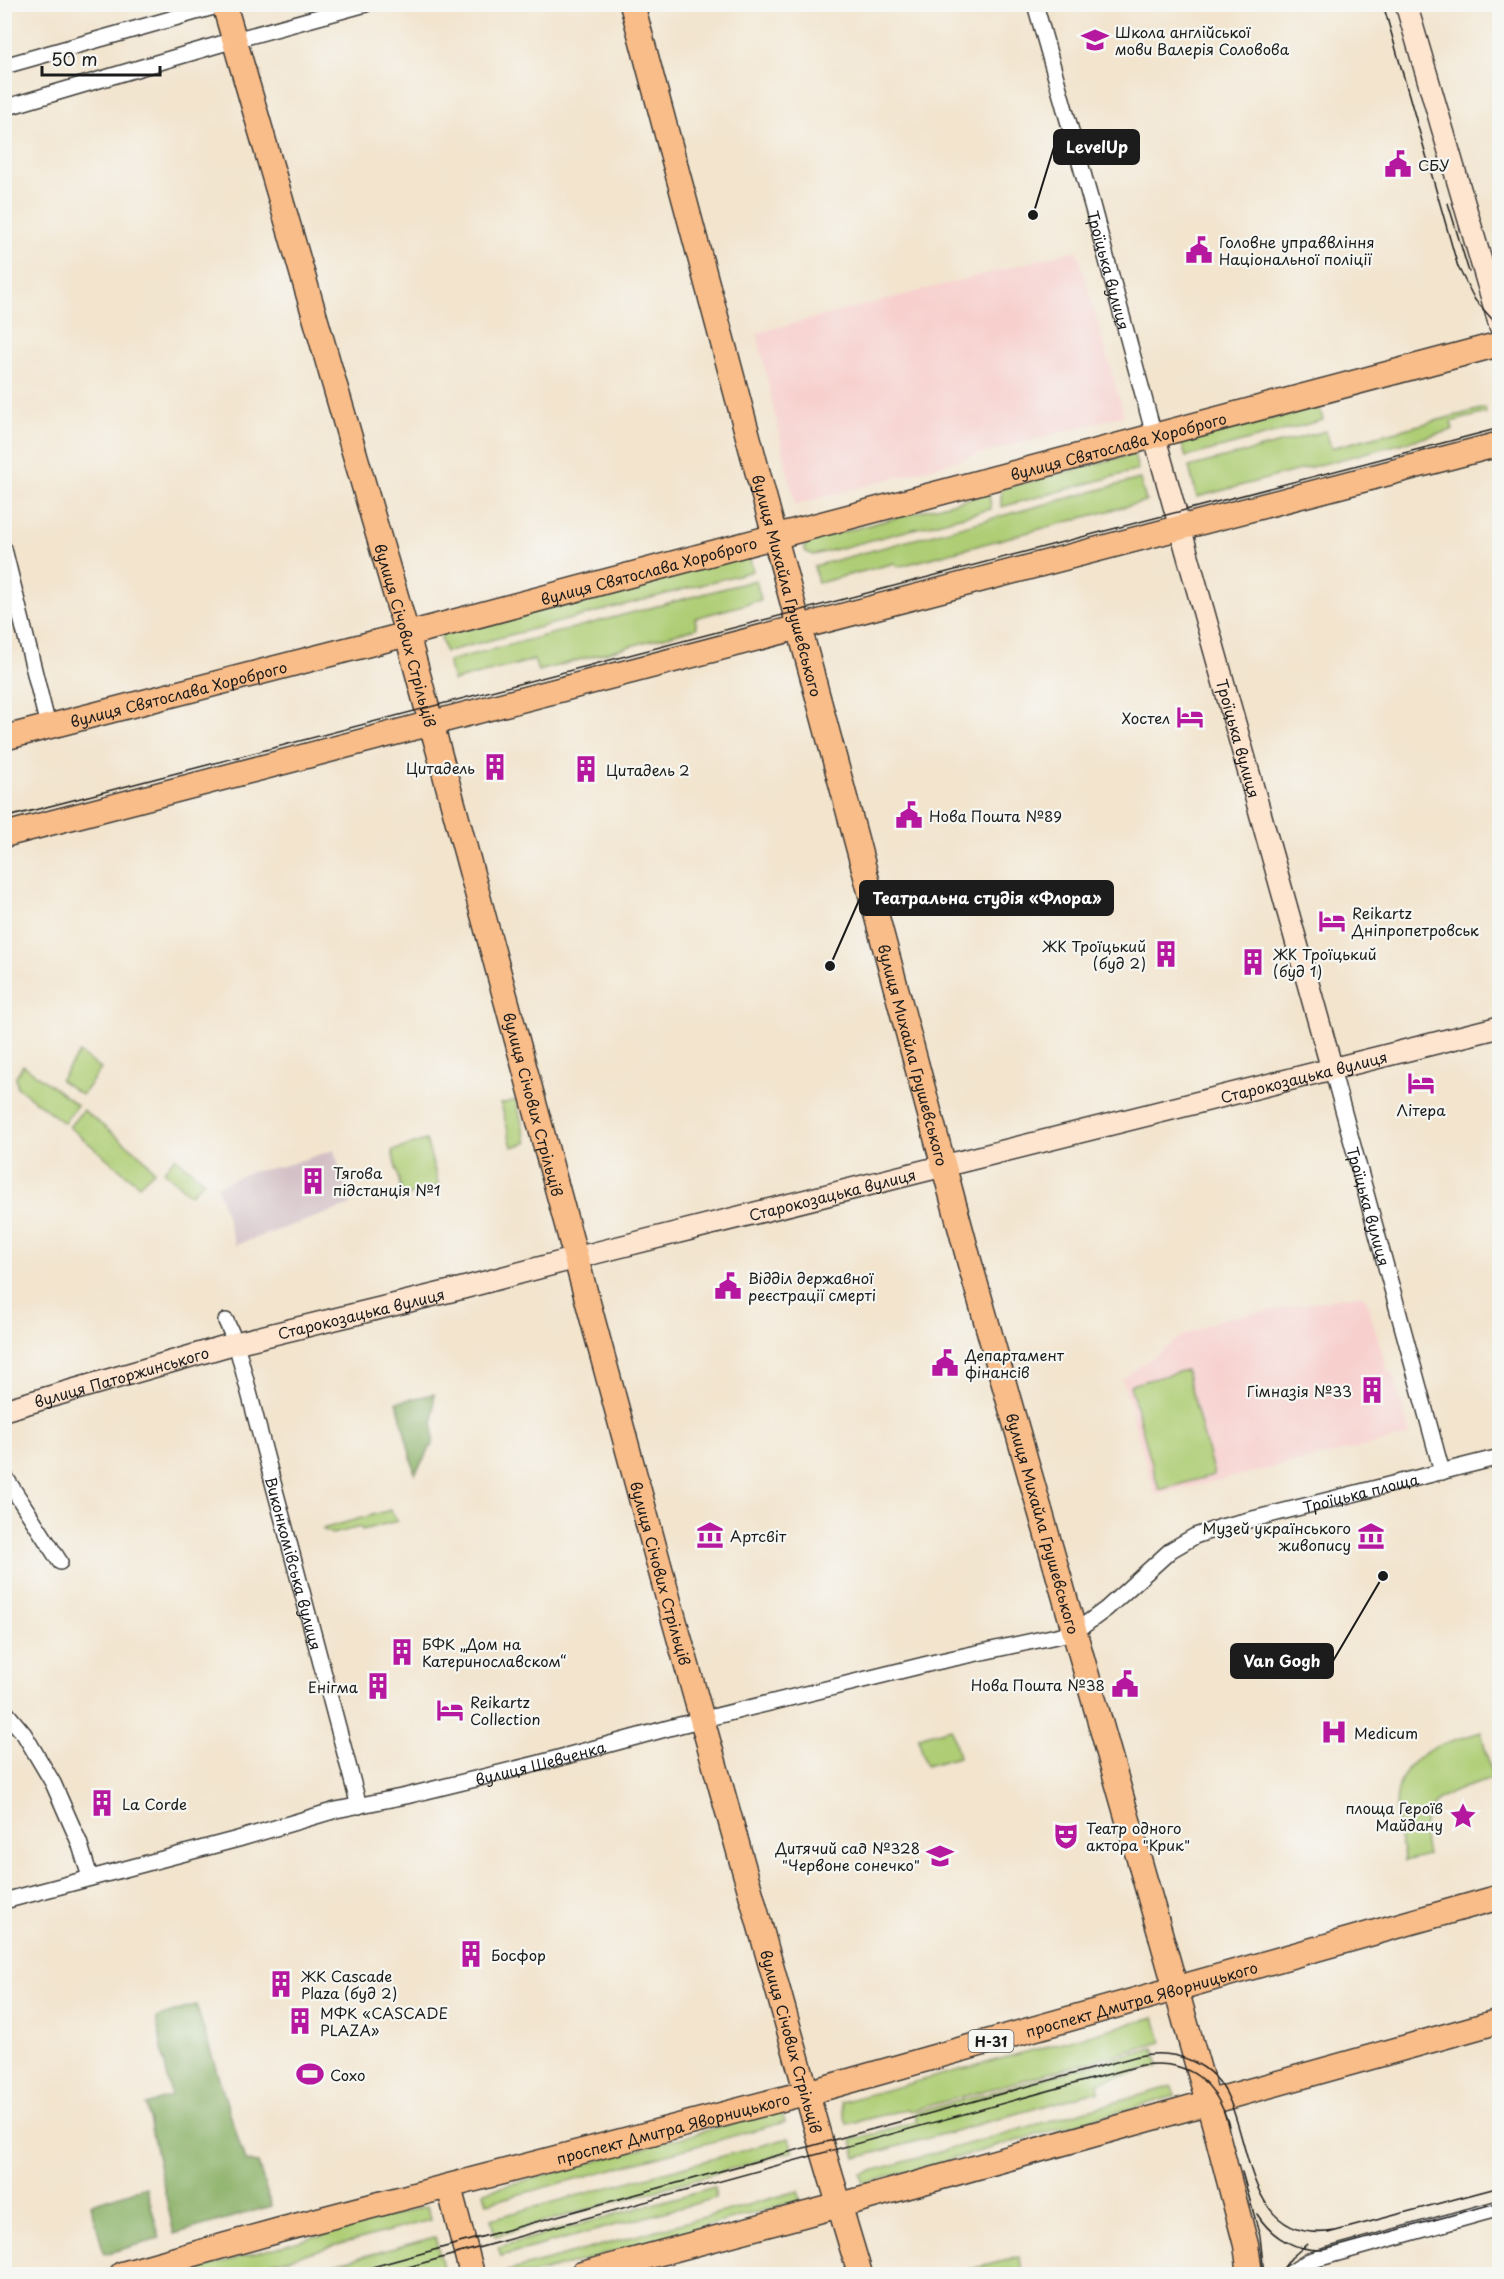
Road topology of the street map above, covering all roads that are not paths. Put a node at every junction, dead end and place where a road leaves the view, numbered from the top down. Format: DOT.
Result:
graph roads {
  1 [pos="224,4"];
  2 [pos="366,4"];
  3 [pos="632,4"];
  4 [pos="1035,4"];
  5 [pos="1406,4"];
  6 [pos="234,40"];
  7 [pos="4,66"];
  8 [pos="4,108"];
  9 [pos="1500,326"];
  10 [pos="1500,344"];
  11 [pos="1154,435"];
  12 [pos="1500,444"];
  13 [pos="1179,527"];
  14 [pos="774,536"];
  15 [pos="4,549"];
  16 [pos="798,627"];
  17 [pos="407,634"];
  18 [pos="430,724"];
  19 [pos="48,726"];
  20 [pos="4,738"];
  21 [pos="4,835"];
  22 [pos="1500,1027"];
  23 [pos="1332,1069"];
  24 [pos="944,1166"];
  25 [pos="576,1259"];
  26 [pos="226,1321"];
  27 [pos="236,1343"];
  28 [pos="4,1410"];
  29 [pos="1500,1457"];
  30 [pos="1442,1472"];
  31 [pos="4,1475"];
  32 [pos="60,1562"];
  33 [pos="1076,1632"];
  34 [pos="4,1710"];
  35 [pos="703,1720"];
  36 [pos="359,1806"];
  37 [pos="90,1877"];
  38 [pos="1500,1897"];
  39 [pos="4,1901"];
  40 [pos="1176,1988"];
  41 [pos="1500,2021"];
  42 [pos="806,2092"];
  43 [pos="1208,2102"];
  44 [pos="449,2187"];
  45 [pos="839,2204"];
  46 [pos="1500,2208"];
  47 [pos="122,2274"];
  48 [pos="472,2274"];
  49 [pos="582,2274"];
  50 [pos="860,2274"];
  51 [pos="1250,2274"];
  52 [pos="1289,2274"];
  1 -- 6 [label="main road, вулиця Січових Стрільців"];
  1 -- 7 [label="street"];
  2 -- 6 [label="street"];
  3 -- 14 [label="main road, вулиця Михайла Грушевського"];
  4 -- 11 [label="street, Троїцька вулиця"];
  5 -- 9 [label="street"];
  6 -- 8 [label="street"];
  6 -- 17 [label="main road, вулиця Січових Стрільців"];
  10 -- 11 [label="main road, вулиця Святослава Хороброго"];
  11 -- 13 [label="street, Троїцька вулиця"];
  11 -- 14 [label="main road, вулиця Святослава Хороброго"];
  12 -- 13 [label="main road"];
  13 -- 16 [label="main road"];
  13 -- 23 [label="street, Троїцька вулиця"];
  14 -- 16 [label="main road, вулиця Михайла Грушевського"];
  14 -- 17 [label="main road, вулиця Святослава Хороброго"];
  15 -- 19 [label="street"];
  16 -- 18 [label="main road"];
  16 -- 24 [label="main road, вулиця Михайла Грушевського"];
  17 -- 18 [label="main road, вулиця Січових Стрільців"];
  17 -- 19 [label="main road, вулиця Святослава Хороброго"];
  18 -- 21 [label="main road"];
  18 -- 25 [label="main road, вулиця Січових Стрільців"];
  19 -- 20 [label="main road, вулиця Святослава Хороброго"];
  22 -- 23 [label="street, Старокозацька вулиця"];
  23 -- 24 [label="street, Старокозацька вулиця"];
  23 -- 30 [label="street, Троїцька вулиця"];
  24 -- 25 [label="street, Старокозацька вулиця"];
  24 -- 33 [label="main road, вулиця Михайла Грушевського"];
  25 -- 27 [label="street, Старокозацька вулиця"];
  25 -- 35 [label="main road, вулиця Січових Стрільців"];
  26 -- 27 [label="street, Виконкомівська вулиця"];
  27 -- 28 [label="street, вулиця Паторжинського"];
  27 -- 36 [label="street, Виконкомівська вулиця"];
  29 -- 30 [label="street, Троїцька площа"];
  30 -- 33 [label="street, Троїцька площа"];
  31 -- 32 [label="street"];
  33 -- 35 [label="street, вулиця Шевченка"];
  33 -- 40 [label="main road, вулиця Михайла Грушевського"];
  34 -- 37 [label="street"];
  35 -- 36 [label="street, вулиця Шевченка"];
  35 -- 42 [label="main road, вулиця Січових Стрільців"];
  36 -- 37 [label="street, вулиця Шевченка"];
  37 -- 39 [label="street, вулиця Шевченка"];
  38 -- 40 [label="main road, проспект Дмитра Яворницького / Н-31"];
  40 -- 42 [label="main road, проспект Дмитра Яворницького / Н-31"];
  40 -- 43 [label="main road, вулиця Михайла Грушевського"];
  41 -- 43 [label="main road"];
  42 -- 44 [label="main road, проспект Дмитра Яворницького"];
  42 -- 45 [label="main road, вулиця Січових Стрільців"];
  43 -- 45 [label="main road"];
  43 -- 51 [label="main road, вулиця Михайла Грушевського"];
  44 -- 47 [label="main road, проспект Дмитра Яворницького"];
  44 -- 48 [label="main road"];
  45 -- 49 [label="main road"];
  45 -- 50 [label="main road, вулиця Січових Стрільців"];
  46 -- 52 [label="street"];
}
